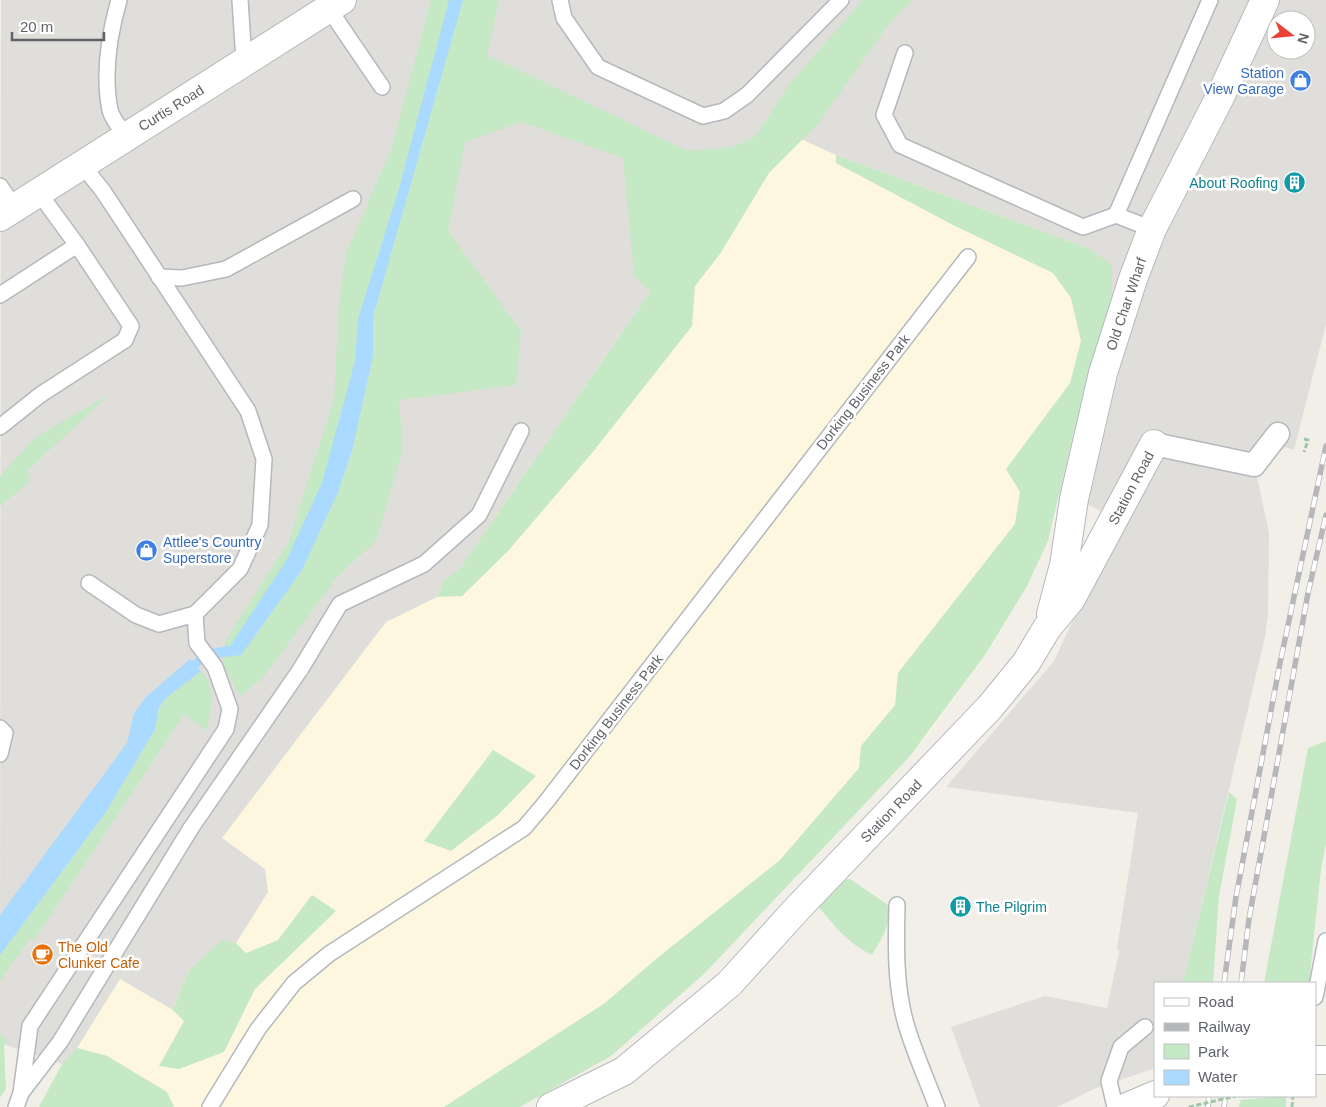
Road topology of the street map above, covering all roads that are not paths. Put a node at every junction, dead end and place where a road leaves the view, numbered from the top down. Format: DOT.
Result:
graph roads {
  1 [pos="119,0"];
  2 [pos="240,0"];
  3 [pos="560,0"];
  4 [pos="840,0"];
  5 [pos="1210,0"];
  6 [pos="1265,0"];
  7 [pos="336,4"];
  8 [pos="905,53"];
  9 [pos="244,61"];
  10 [pos="382,87"];
  11 [pos="126,136"];
  12 [pos="83,166"];
  13 [pos="39,193"];
  14 [pos="353,199"];
  15 [pos="5,204"];
  16 [pos="1116,215"];
  17 [pos="1152,229"];
  18 [pos="77,245"];
  19 [pos="968,257"];
  20 [pos="159,277"];
  21 [pos="0,295"];
  22 [pos="0,427"];
  23 [pos="521,431"];
  24 [pos="1278,434"];
  25 [pos="1154,444"];
  26 [pos="89,583"];
  27 [pos="195,614"];
  28 [pos="1047,628"];
  29 [pos="0,728"];
  30 [pos="0,754"];
  31 [pos="897,905"];
  32 [pos="1326,941"];
  33 [pos="1316,992"];
  34 [pos="1145,1027"];
  35 [pos="1153,1096"];
  36 [pos="19,1100"];
  37 [pos="210,1107"];
  38 [pos="552,1107"];
  39 [pos="938,1107"];
  40 [pos="1114,1107"];
  41 [pos="1127,1107"];
  1 -- 11 [label="lane"];
  2 -- 9 [label="lane"];
  3 -- 4 [label="lane"];
  5 -- 16 [label="lane"];
  6 -- 17 [label="street, Old Char Wharf"];
  7 -- 9 [label="street, Curtis Road"];
  7 -- 10 [label="lane"];
  8 -- 16 [label="lane"];
  9 -- 11 [label="street, Curtis Road"];
  11 -- 12 [label="street, Curtis Road"];
  12 -- 13 [label="street, Curtis Road"];
  12 -- 20 [label="lane"];
  13 -- 15 [label="street, Curtis Road"];
  13 -- 18 [label="lane"];
  14 -- 20 [label="lane"];
  16 -- 17 [label="lane"];
  17 -- 28 [label="street, Old Char Wharf"];
  18 -- 21 [label="lane"];
  18 -- 22 [label="lane"];
  19 -- 37 [label="lane, Dorking Business Park"];
  20 -- 27 [label="lane"];
  23 -- 36 [label="lane"];
  24 -- 25 [label="street"];
  25 -- 28 [label="street, Station Road"];
  26 -- 27 [label="lane"];
  27 -- 36 [label="lane"];
  28 -- 38 [label="street, Station Road"];
  29 -- 30 [label="lane"];
  31 -- 39 [label="lane"];
  32 -- 33 [label="lane"];
  34 -- 40 [label="lane"];
  35 -- 41 [label="street"];
}
